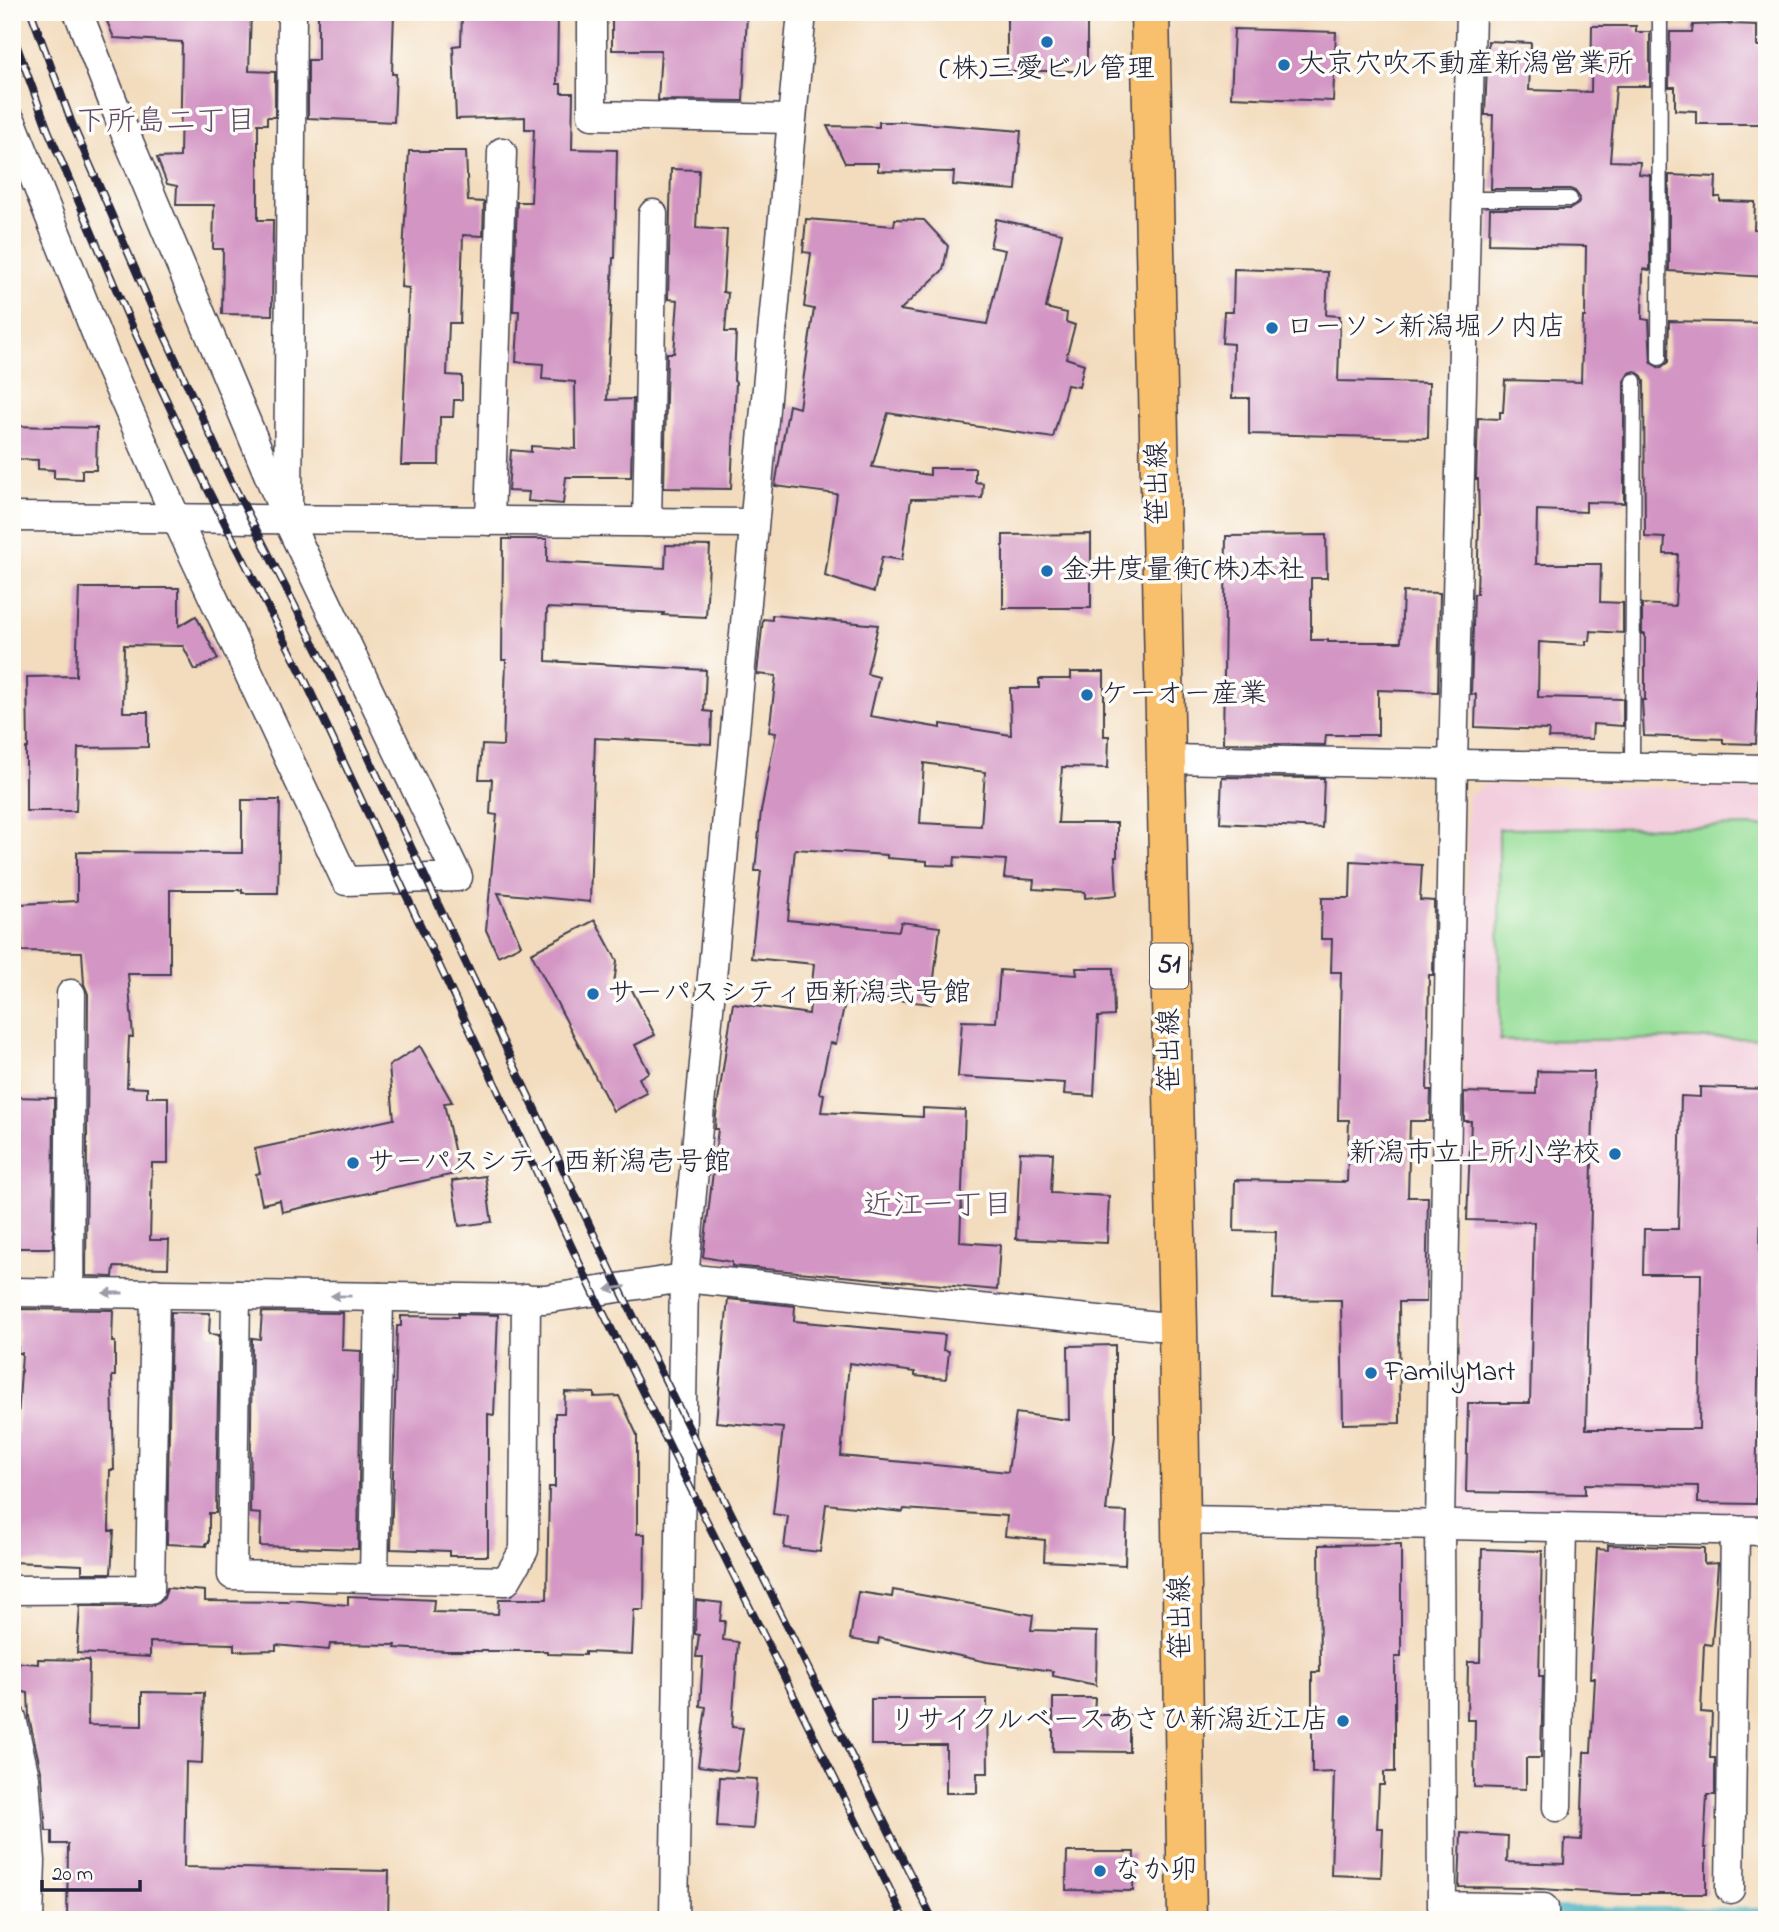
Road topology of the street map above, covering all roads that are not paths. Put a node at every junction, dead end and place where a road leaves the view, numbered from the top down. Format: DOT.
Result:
graph roads {
  1 [pos="78,12"];
  2 [pos="292,12"];
  3 [pos="593,12"];
  4 [pos="802,12"];
  5 [pos="1150,12"];
  6 [pos="1471,12"];
  7 [pos="1660,12"];
  8 [pos="792,119"];
  9 [pos="12,122"];
  10 [pos="502,152"];
  11 [pos="1466,199"];
  12 [pos="1570,199"];
  13 [pos="653,214"];
  14 [pos="1659,358"];
  15 [pos="1634,381"];
  16 [pos="12,517"];
  17 [pos="176,518"];
  18 [pos="287,519"];
  19 [pos="490,521"];
  20 [pos="647,522"];
  21 [pos="753,523"];
  22 [pos="1164,759"];
  23 [pos="1453,764"];
  24 [pos="1632,767"];
  25 [pos="1767,769"];
  26 [pos="71,994"];
  27 [pos="684,1278"];
  28 [pos="12,1292"];
  29 [pos="69,1293"];
  30 [pos="155,1293"];
  31 [pos="236,1295"];
  32 [pos="379,1297"];
  33 [pos="526,1298"];
  34 [pos="1178,1328"];
  35 [pos="1181,1520"];
  36 [pos="1440,1525"];
  37 [pos="1562,1527"];
  38 [pos="1735,1530"];
  39 [pos="1767,1531"];
  40 [pos="374,1578"];
  41 [pos="12,1590"];
  42 [pos="12,1718"];
  43 [pos="1558,1807"];
  44 [pos="1730,1889"];
  45 [pos="29,1920"];
  46 [pos="674,1920"];
  47 [pos="1187,1920"];
  48 [pos="1544,1920"];
  1 -- 18 [label="street"];
  2 -- 18 [label="street"];
  3 -- 8 [label="street"];
  4 -- 8 [label="street"];
  5 -- 22 [label="main road, 笹出線 / 51"];
  6 -- 11 [label="street"];
  7 -- 14 [label="lane"];
  8 -- 21 [label="street"];
  9 -- 17 [label="street"];
  10 -- 19 [label="street"];
  11 -- 12 [label="lane"];
  11 -- 23 [label="street"];
  13 -- 20 [label="street"];
  15 -- 24 [label="lane"];
  16 -- 17 [label="street"];
  17 -- 18 [label="street"];
  17 -- 18 [label="street"];
  18 -- 19 [label="street"];
  19 -- 20 [label="street"];
  20 -- 21 [label="street"];
  21 -- 27 [label="street"];
  22 -- 23 [label="street"];
  22 -- 34 [label="main road, 笹出線 / 51"];
  23 -- 24 [label="street"];
  23 -- 36 [label="street"];
  24 -- 25 [label="street"];
  26 -- 29 [label="street"];
  27 -- 33 [label="street, one-way"];
  27 -- 34 [label="street"];
  27 -- 46 [label="street"];
  28 -- 29 [label="street"];
  30 -- 29 [label="street, one-way"];
  30 -- 31 [label="street"];
  30 -- 41 [label="street"];
  32 -- 31 [label="street, one-way"];
  31 -- 40 [label="street"];
  32 -- 33 [label="street"];
  32 -- 40 [label="street"];
  33 -- 40 [label="street"];
  34 -- 35 [label="main road, 笹出線 / 51"];
  35 -- 36 [label="street"];
  35 -- 47 [label="main road, 笹出線 / 51"];
  36 -- 37 [label="street"];
  36 -- 48 [label="street"];
  37 -- 38 [label="street"];
  37 -- 43 [label="street"];
  38 -- 39 [label="street"];
  38 -- 44 [label="street"];
  42 -- 45 [label="street"];
}
